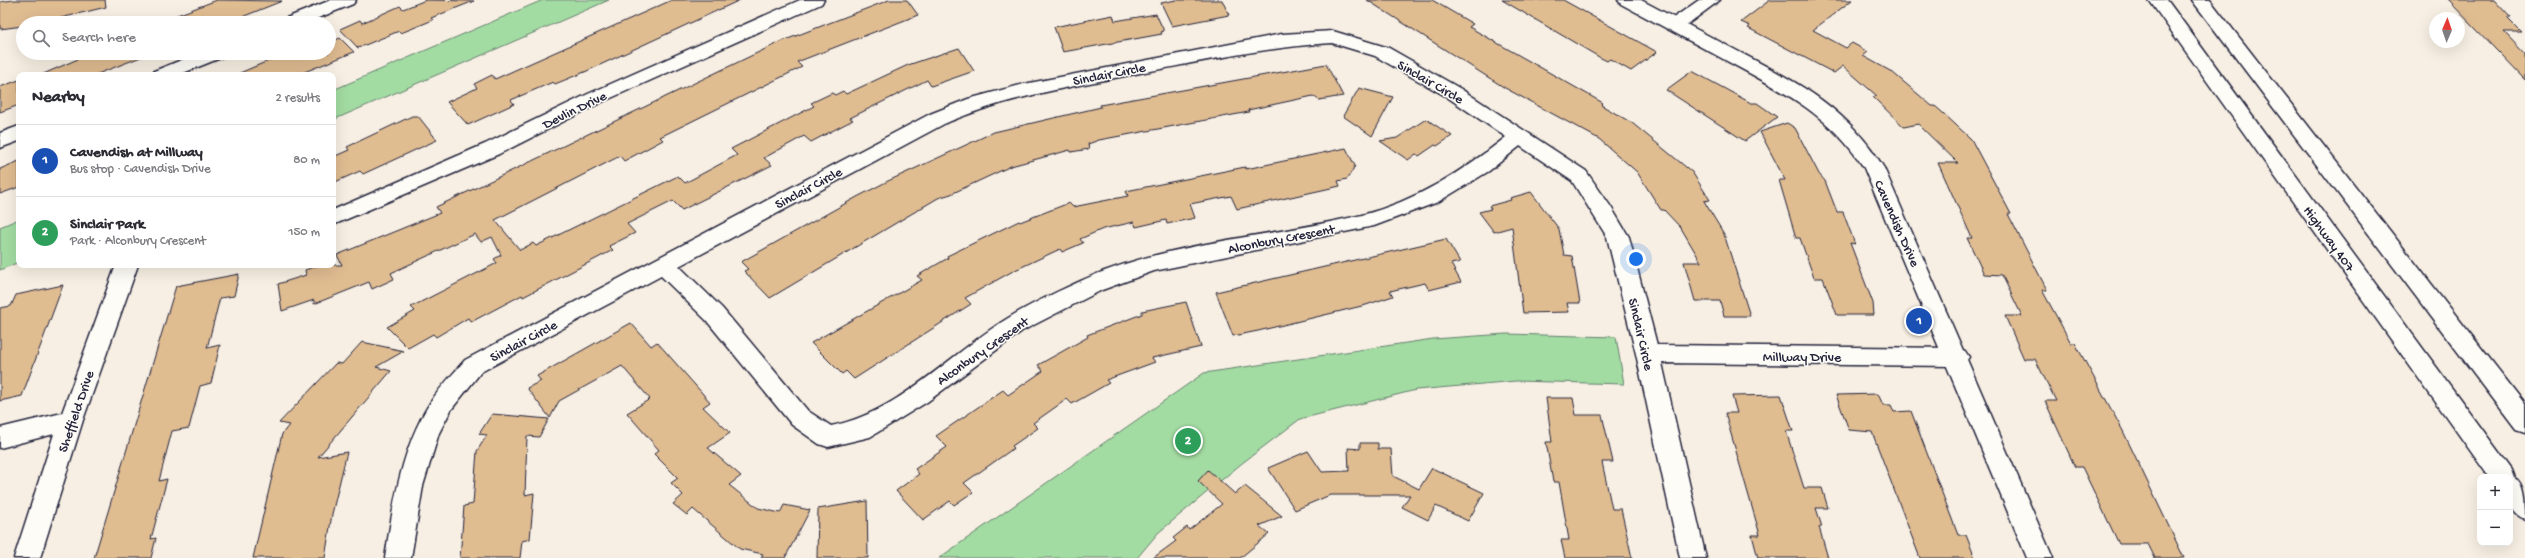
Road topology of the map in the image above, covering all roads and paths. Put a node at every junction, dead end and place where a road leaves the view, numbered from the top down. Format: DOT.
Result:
graph roads {
  1 [pos="347,0"];
  2 [pos="815,0"];
  3 [pos="1626,0"];
  4 [pos="1711,0"];
  5 [pos="2158,0"];
  6 [pos="2201,0"];
  7 [pos="307,16"];
  8 [pos="1675,25"];
  9 [pos="199,60"];
  10 [pos="169,72"];
  11 [pos="16,134"];
  12 [pos="1519,136"];
  13 [pos="0,141"];
  14 [pos="336,217"];
  15 [pos="663,264"];
  16 [pos="126,268"];
  17 [pos="1648,354"];
  18 [pos="1957,357"];
  19 [pos="71,420"];
  20 [pos="2525,422"];
  21 [pos="0,438"];
  22 [pos="2501,474"];
  23 [pos="2513,491"];
  24 [pos="2525,508"];
  25 [pos="27,558"];
  26 [pos="398,558"];
  27 [pos="1693,558"];
  28 [pos="2040,558"];
  1 -- 7 [label="main road"];
  2 -- 14 [label="main road, Devlin Drive"];
  3 -- 8 [label="main road, Cavendish Drive"];
  4 -- 8 [label="main road"];
  5 -- 22 [label="main road, Highway 407"];
  6 -- 20 [label="main road"];
  8 -- 18 [label="main road, Cavendish Drive"];
  9 -- 10 [label="main road"];
  11 -- 13 [label="main road"];
  12 -- 15 [label="main road, Sinclair Circle"];
  12 -- 15 [label="main road, Alconbury Crescent"];
  12 -- 17 [label="main road, Sinclair Circle"];
  15 -- 26 [label="main road, Sinclair Circle"];
  16 -- 19 [label="main road, Sheffield Drive"];
  17 -- 18 [label="main road, Millway Drive"];
  17 -- 27 [label="main road, Sinclair Circle"];
  18 -- 28 [label="main road, Cavendish Drive"];
  19 -- 21 [label="main road"];
  19 -- 25 [label="main road, Sheffield Drive"];
  23 -- 24 [label="main road"];
}
